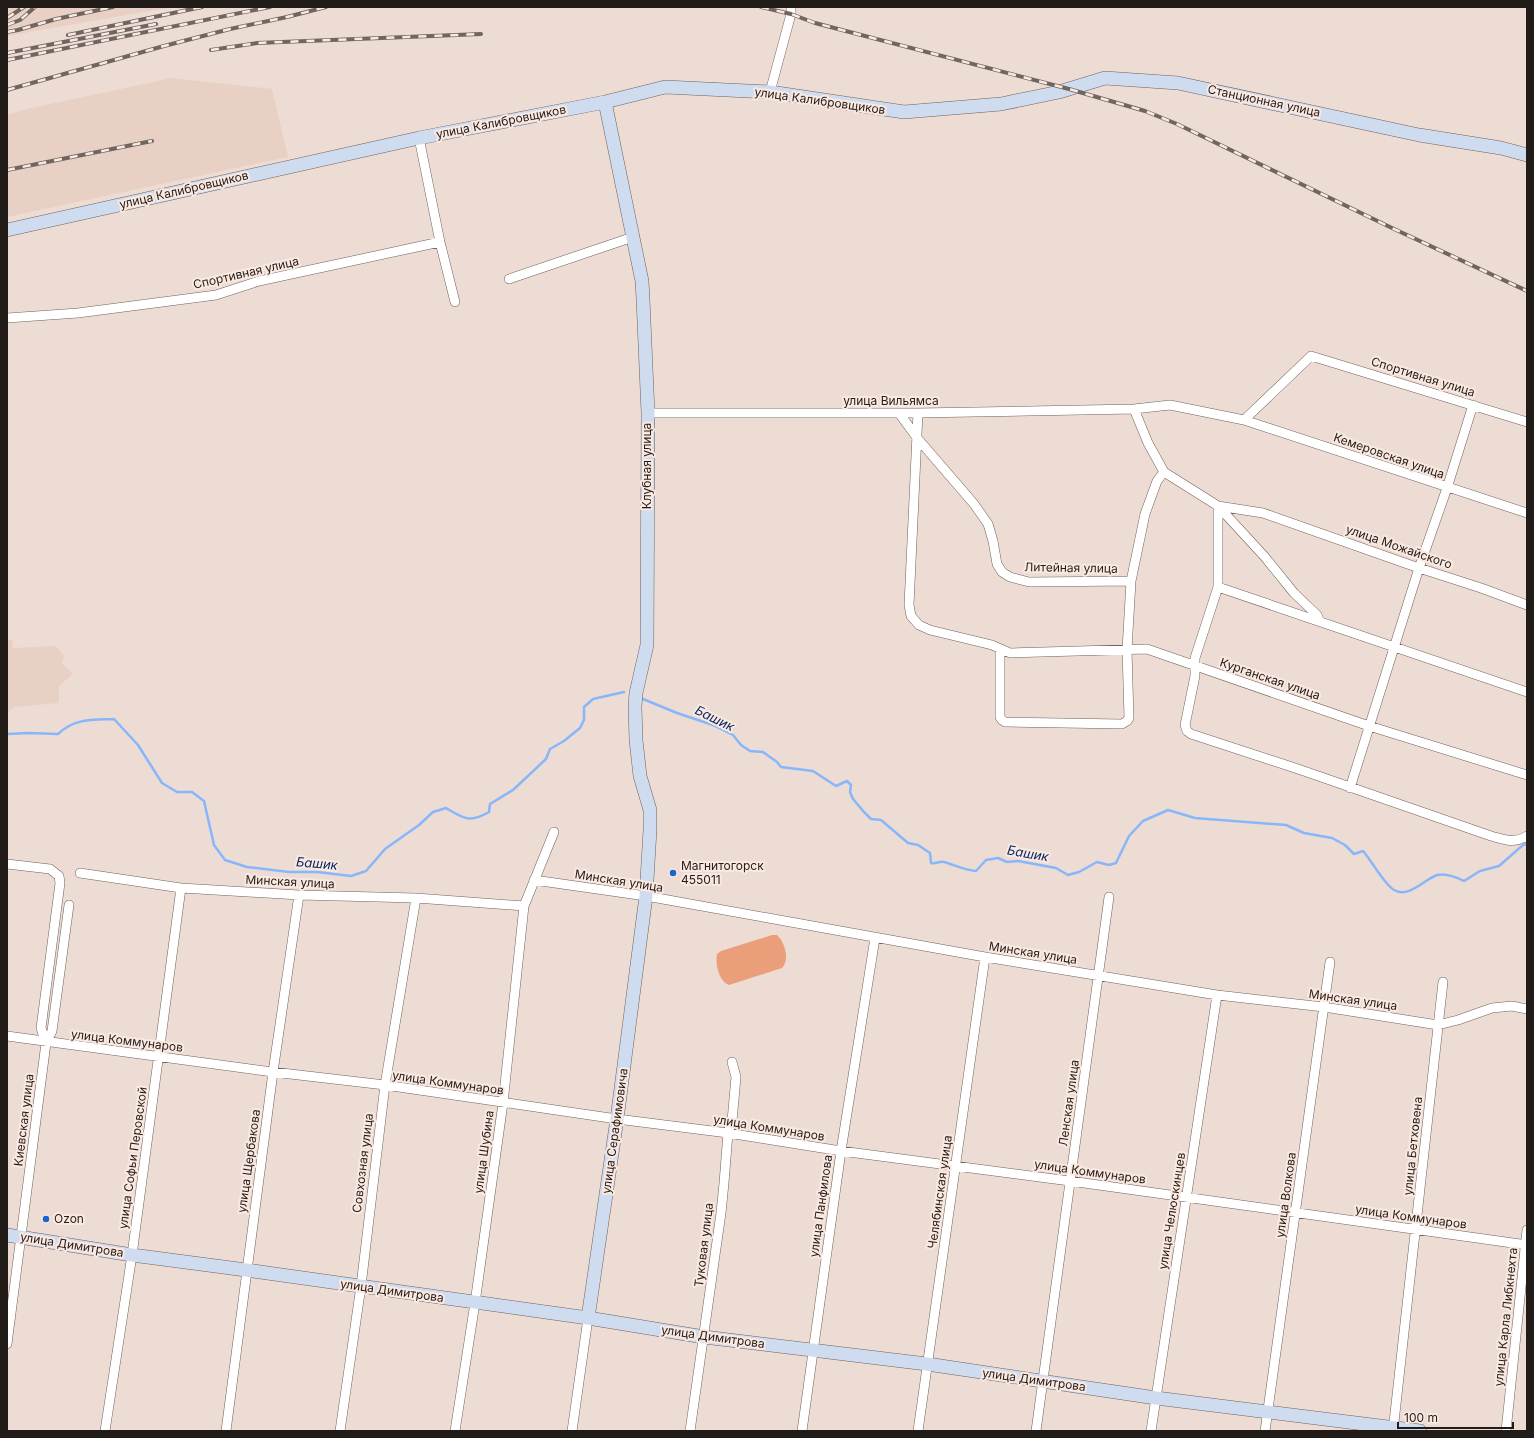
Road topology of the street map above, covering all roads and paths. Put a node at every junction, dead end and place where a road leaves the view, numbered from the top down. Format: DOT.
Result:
graph roads {
  1 [pos="791,7"];
  2 [pos="770,92"];
  3 [pos="605,102"];
  4 [pos="1001,104"];
  5 [pos="419,138"];
  6 [pos="1527,155"];
  7 [pos="7,230"];
  8 [pos="633,237"];
  9 [pos="440,242"];
  10 [pos="509,279"];
  11 [pos="455,302"];
  12 [pos="7,318"];
  13 [pos="1473,405"];
  14 [pos="1134,409"];
  15 [pos="899,413"];
  16 [pos="918,413"];
  17 [pos="648,414"];
  18 [pos="1244,420"];
  19 [pos="1527,422"];
  20 [pos="918,439"];
  21 [pos="1164,472"];
  22 [pos="1447,488"];
  23 [pos="1218,506"];
  24 [pos="1527,513"];
  25 [pos="1419,568"];
  26 [pos="1131,581"];
  27 [pos="1218,587"];
  28 [pos="1527,605"];
  29 [pos="1319,620"];
  30 [pos="1394,646"];
  31 [pos="1000,649"];
  32 [pos="1127,650"];
  33 [pos="1195,666"];
  34 [pos="1527,692"];
  35 [pos="1369,726"];
  36 [pos="1527,775"];
  37 [pos="1350,788"];
  38 [pos="650,830"];
  39 [pos="554,832"];
  40 [pos="1527,836"];
  41 [pos="7,864"];
  42 [pos="80,873"];
  43 [pos="534,880"];
  44 [pos="181,888"];
  45 [pos="299,895"];
  46 [pos="646,896"];
  47 [pos="416,898"];
  48 [pos="1109,898"];
  49 [pos="69,906"];
  50 [pos="524,906"];
  51 [pos="54,927"];
  52 [pos="66,930"];
  53 [pos="875,938"];
  54 [pos="985,957"];
  55 [pos="1330,962"];
  56 [pos="1099,975"];
  57 [pos="1443,982"];
  58 [pos="1217,995"];
  59 [pos="1324,1007"];
  60 [pos="1527,1009"];
  61 [pos="1438,1025"];
  62 [pos="7,1036"];
  63 [pos="46,1043"];
  64 [pos="159,1056"];
  65 [pos="732,1062"];
  66 [pos="272,1072"];
  67 [pos="385,1086"];
  68 [pos="504,1103"];
  69 [pos="617,1119"];
  70 [pos="728,1133"];
  71 [pos="841,1151"];
  72 [pos="955,1166"];
  73 [pos="1070,1181"];
  74 [pos="1186,1198"];
  75 [pos="1295,1213"];
  76 [pos="1416,1230"];
  77 [pos="1527,1230"];
  78 [pos="7,1235"];
  79 [pos="21,1237"];
  80 [pos="1526,1245"];
  81 [pos="132,1255"];
  82 [pos="246,1270"];
  83 [pos="361,1286"];
  84 [pos="475,1303"];
  85 [pos="588,1318"];
  86 [pos="704,1336"];
  87 [pos="7,1344"];
  88 [pos="812,1349"];
  89 [pos="927,1364"];
  90 [pos="1043,1382"];
  91 [pos="1156,1398"];
  92 [pos="1268,1412"];
  93 [pos="1393,1429"];
  94 [pos="105,1431"];
  95 [pos="226,1431"];
  96 [pos="340,1431"];
  97 [pos="455,1431"];
  98 [pos="572,1431"];
  99 [pos="690,1431"];
  100 [pos="802,1431"];
  101 [pos="918,1431"];
  102 [pos="1036,1431"];
  103 [pos="1151,1431"];
  104 [pos="1266,1431"];
  105 [pos="1420,1431"];
  106 [pos="1506,1431"];
  1 -- 2 [label="street"];
  2 -- 3 [label="street, улица Калибровщиков"];
  2 -- 4 [label="street, улица Калибровщиков"];
  3 -- 5 [label="street, улица Калибровщиков"];
  3 -- 8 [label="street, Клубная улица"];
  4 -- 6 [label="street, Станционная улица"];
  5 -- 7 [label="street, улица Калибровщиков"];
  5 -- 9 [label="street"];
  8 -- 10 [label="street"];
  8 -- 17 [label="street, Клубная улица"];
  9 -- 11 [label="street"];
  9 -- 12 [label="street, Спортивная улица"];
  13 -- 18 [label="street, Спортивная улица"];
  13 -- 19 [label="street, Спортивная улица"];
  13 -- 22 [label="street"];
  14 -- 16 [label="street, улица Вильямса"];
  14 -- 18 [label="street, улица Вильямса"];
  14 -- 21 [label="street"];
  15 -- 16 [label="street, улица Вильямса"];
  15 -- 17 [label="street, улица Вильямса"];
  15 -- 20 [label="street"];
  16 -- 20 [label="street"];
  17 -- 38 [label="street, Клубная улица"];
  18 -- 22 [label="street, Кемеровская улица"];
  20 -- 26 [label="street, Литейная улица"];
  20 -- 31 [label="street, Курганская улица"];
  21 -- 23 [label="street"];
  21 -- 26 [label="street"];
  22 -- 24 [label="street, Кемеровская улица"];
  22 -- 25 [label="street"];
  23 -- 25 [label="street, улица Можайского"];
  23 -- 27 [label="street"];
  23 -- 29 [label="street"];
  25 -- 28 [label="street, улица Можайского"];
  25 -- 30 [label="street"];
  26 -- 32 [label="street"];
  27 -- 29 [label="street"];
  27 -- 33 [label="street"];
  29 -- 30 [label="street"];
  30 -- 34 [label="street"];
  30 -- 35 [label="street"];
  31 -- 32 [label="street, Курганская улица"];
  31 -- 32 [label="street"];
  32 -- 33 [label="street, Курганская улица"];
  33 -- 35 [label="street, Курганская улица"];
  33 -- 37 [label="street"];
  35 -- 36 [label="street, Курганская улица"];
  35 -- 37 [label="street"];
  37 -- 40 [label="street"];
  38 -- 46 [label="street, улица Серафимовича"];
  39 -- 43 [label="street, улица Шубина"];
  41 -- 51 [label="street, Киевская улица"];
  42 -- 44 [label="street, Минская улица"];
  43 -- 46 [label="street, Минская улица"];
  43 -- 50 [label="street, улица Шубина"];
  44 -- 45 [label="street, Минская улица"];
  44 -- 64 [label="street, улица Софьи Перовской"];
  45 -- 47 [label="street, Минская улица"];
  45 -- 66 [label="street, улица Щербакова"];
  46 -- 53 [label="street, Минская улица"];
  46 -- 69 [label="street, улица Серафимовича"];
  47 -- 50 [label="street, Минская улица"];
  47 -- 67 [label="street, Совхозная улица"];
  48 -- 56 [label="street, Ленская улица"];
  49 -- 52 [label="street, Киевская улица"];
  50 -- 68 [label="street, улица Шубина"];
  51 -- 52 [label="street"];
  51 -- 63 [label="street, Киевская улица"];
  52 -- 63 [label="street, Киевская улица"];
  53 -- 54 [label="street, Минская улица"];
  53 -- 71 [label="street, улица Панфилова"];
  54 -- 56 [label="street, Минская улица"];
  54 -- 72 [label="street, Челябинская улица"];
  55 -- 59 [label="street, улица Волкова"];
  56 -- 58 [label="street, Минская улица"];
  56 -- 73 [label="street, Ленская улица"];
  57 -- 61 [label="street, улица Бетховена"];
  58 -- 59 [label="street, Минская улица"];
  58 -- 74 [label="street, улица Челюскинцев"];
  59 -- 61 [label="street, Минская улица"];
  59 -- 75 [label="street, улица Волкова"];
  60 -- 61 [label="street, Минская улица"];
  61 -- 76 [label="street, улица Бетховена"];
  62 -- 63 [label="street, улица Коммунаров"];
  63 -- 64 [label="street, улица Коммунаров"];
  63 -- 79 [label="street, Киевская улица"];
  64 -- 66 [label="street, улица Коммунаров"];
  64 -- 81 [label="street, улица Софьи Перовской"];
  65 -- 70 [label="street, Туковая улица"];
  66 -- 67 [label="street, улица Коммунаров"];
  66 -- 82 [label="street, улица Щербакова"];
  67 -- 68 [label="street, улица Коммунаров"];
  67 -- 83 [label="street, Совхозная улица"];
  68 -- 69 [label="street, улица Коммунаров"];
  68 -- 84 [label="street, улица Шубина"];
  69 -- 70 [label="street, улица Коммунаров"];
  69 -- 85 [label="street, улица Серафимовича"];
  70 -- 71 [label="street, улица Коммунаров"];
  70 -- 86 [label="street, Туковая улица"];
  71 -- 72 [label="street, улица Коммунаров"];
  71 -- 88 [label="street, улица Панфилова"];
  72 -- 73 [label="street, улица Коммунаров"];
  72 -- 89 [label="street, Челябинская улица"];
  73 -- 74 [label="street, улица Коммунаров"];
  73 -- 90 [label="street, Ленская улица"];
  74 -- 75 [label="street, улица Коммунаров"];
  74 -- 91 [label="street, улица Челюскинцев"];
  75 -- 76 [label="street, улица Коммунаров"];
  75 -- 92 [label="street, улица Волкова"];
  76 -- 80 [label="street, улица Коммунаров"];
  76 -- 93 [label="street, улица Бетховена"];
  77 -- 80 [label="street, улица Карла Либкнехта"];
  78 -- 79 [label="street, улица Димитрова"];
  79 -- 81 [label="street, улица Димитрова"];
  79 -- 87 [label="street, Киевская улица"];
  80 -- 106 [label="street, улица Карла Либкнехта"];
  81 -- 82 [label="street, улица Димитрова"];
  81 -- 94 [label="street, улица Софьи Перовской"];
  82 -- 83 [label="street, улица Димитрова"];
  82 -- 95 [label="street, улица Щербакова"];
  83 -- 84 [label="street, улица Димитрова"];
  83 -- 96 [label="street, Совхозная улица"];
  84 -- 85 [label="street, улица Димитрова"];
  84 -- 97 [label="street, улица Шубина"];
  85 -- 86 [label="street, улица Димитрова"];
  85 -- 98 [label="street, улица Серафимовича"];
  86 -- 88 [label="street, улица Димитрова"];
  86 -- 99 [label="street, Туковая улица"];
  88 -- 89 [label="street, улица Димитрова"];
  88 -- 100 [label="street, улица Панфилова"];
  89 -- 90 [label="street, улица Димитрова"];
  89 -- 101 [label="street, Челябинская улица"];
  90 -- 91 [label="street, улица Димитрова"];
  90 -- 102 [label="street, Ленская улица"];
  91 -- 92 [label="street, улица Димитрова"];
  91 -- 103 [label="street, улица Челюскинцев"];
  92 -- 93 [label="street, улица Димитрова"];
  92 -- 104 [label="street, улица Волкова"];
  93 -- 105 [label="street, улица Димитрова"];
}
